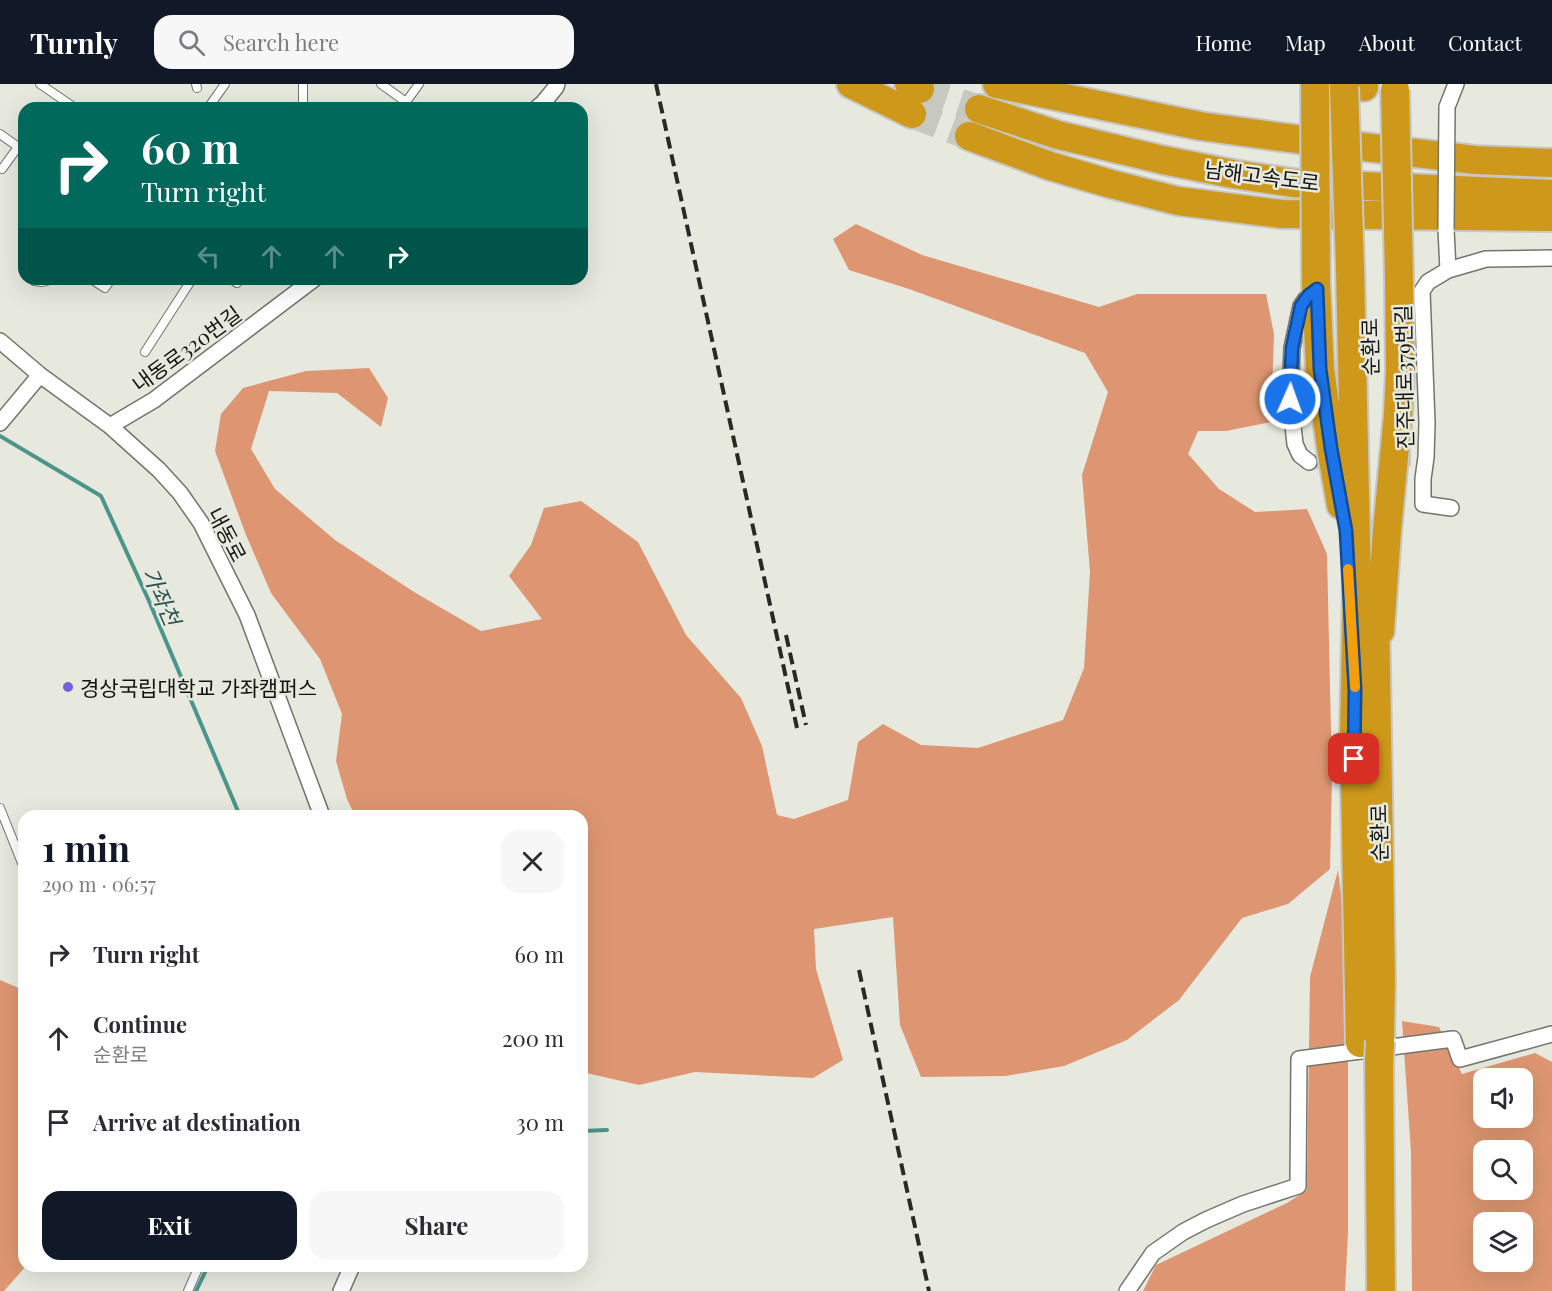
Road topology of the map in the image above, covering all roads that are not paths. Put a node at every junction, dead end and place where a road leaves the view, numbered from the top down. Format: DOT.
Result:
graph roads {
  1 [pos="40,84"];
  2 [pos="225,84"];
  3 [pos="303,84"];
  4 [pos="381,84"];
  5 [pos="419,84"];
  6 [pos="557,84"];
  7 [pos="850,84"];
  8 [pos="997,84"];
  9 [pos="1315,84"];
  10 [pos="1456,84"];
  11 [pos="1354,86"];
  12 [pos="1394,87"];
  13 [pos="914,96"];
  14 [pos="66,102"];
  15 [pos="212,102"];
  16 [pos="303,102"];
  17 [pos="544,102"];
  18 [pos="979,109"];
  19 [pos="0,134"];
  20 [pos="969,136"];
  21 [pos="18,147"];
  22 [pos="18,152"];
  23 [pos="1552,163"];
  24 [pos="1,170"];
  25 [pos="1552,194"];
  26 [pos="1552,217"];
  27 [pos="1552,258"];
  28 [pos="1448,270"];
  29 [pos="188,285"];
  30 [pos="306,285"];
  31 [pos="1316,286"];
  32 [pos="0,341"];
  33 [pos="144,352"];
  34 [pos="40,375"];
  35 [pos="0,423"];
  36 [pos="110,426"];
  37 [pos="1310,462"];
  38 [pos="1451,508"];
  39 [pos="1366,690"];
  40 [pos="0,808"];
  41 [pos="320,810"];
  42 [pos="18,853"];
  43 [pos="1552,1034"];
  44 [pos="1370,1053"];
  45 [pos="196,1272"];
  46 [pos="349,1272"];
  47 [pos="188,1291"];
  48 [pos="340,1291"];
  49 [pos="1127,1291"];
  50 [pos="1361,1291"];
  51 [pos="1381,1291"];
  1 -- 14 [label="lane"];
  2 -- 15 [label="lane"];
  3 -- 16 [label="lane"];
  4 -- 5 [label="lane"];
  6 -- 17 [label="street"];
  7 -- 13 [label="highway"];
  8 -- 23 [label="highway, 남해고속도로"];
  9 -- 31 [label="highway, bridge"];
  10 -- 28 [label="street, bridge"];
  11 -- 39 [label="highway, 순환로, bridge"];
  12 -- 39 [label="highway, bridge"];
  18 -- 25 [label="highway, 남해고속도로"];
  19 -- 21 [label="lane"];
  20 -- 26 [label="highway"];
  22 -- 24 [label="lane"];
  27 -- 28 [label="street, 진주대로379번길"];
  28 -- 38 [label="street, 진주대로379번길"];
  29 -- 33 [label="lane"];
  30 -- 36 [label="street, 내동로320번길"];
  31 -- 37 [label="street"];
  31 -- 39 [label="highway"];
  32 -- 34 [label="street, 내동로"];
  34 -- 35 [label="street"];
  34 -- 36 [label="street, 내동로"];
  36 -- 41 [label="street, 내동로"];
  39 -- 44 [label="highway, 순환로"];
  40 -- 42 [label="lane"];
  43 -- 49 [label="street"];
  44 -- 50 [label="highway, 순환로"];
  44 -- 51 [label="highway, 순환로"];
  45 -- 47 [label="lane"];
  46 -- 48 [label="street"];
}
